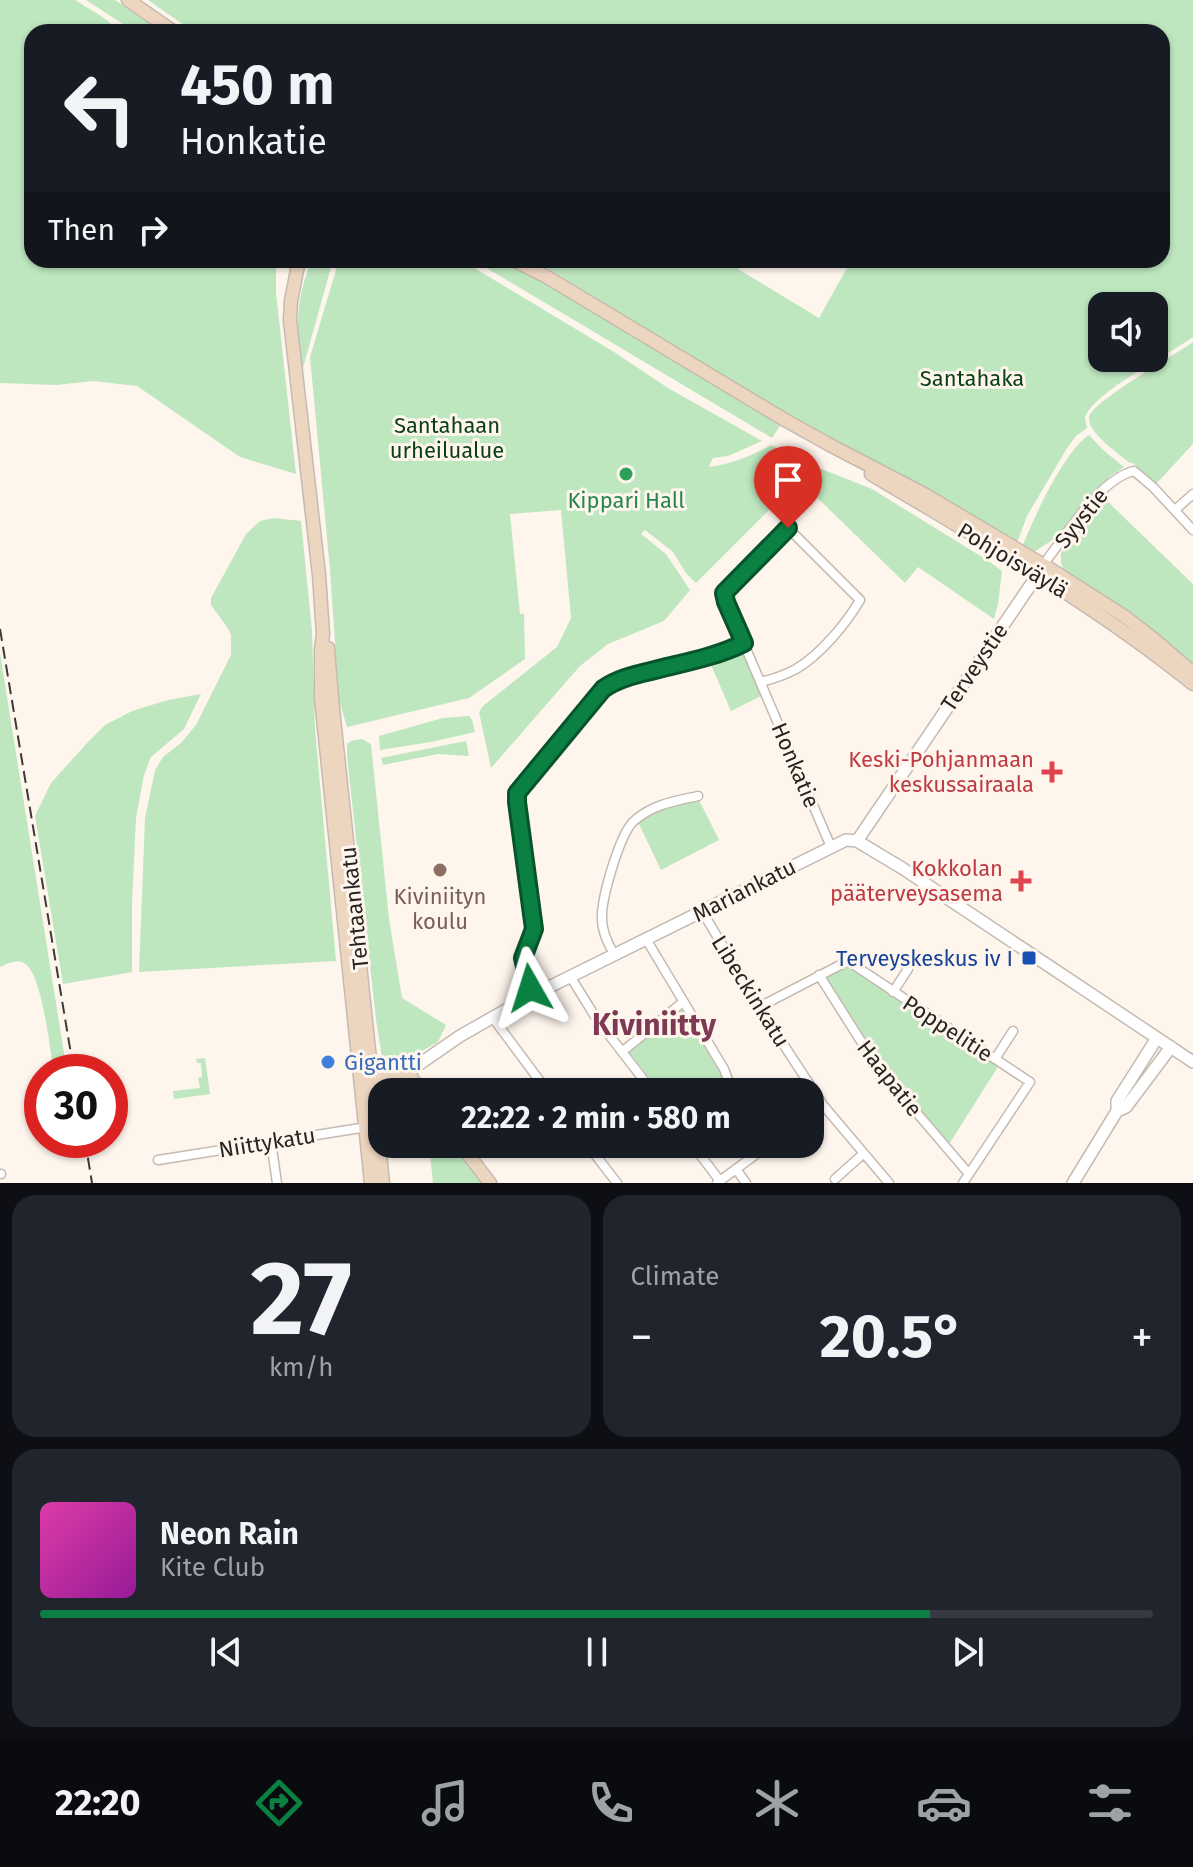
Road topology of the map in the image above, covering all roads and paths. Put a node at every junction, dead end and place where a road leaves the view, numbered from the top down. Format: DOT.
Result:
graph roads {
  1 [pos="128,0"];
  2 [pos="163,24"];
  3 [pos="298,268"];
  4 [pos="301,268"];
  5 [pos="529,268"];
  6 [pos="535,268"];
  7 [pos="296,277"];
  8 [pos="547,277"];
  9 [pos="1193,494"];
  10 [pos="1175,510"];
  11 [pos="1193,530"];
  12 [pos="1040,569"];
  13 [pos="744,643"];
  14 [pos="1193,673"];
  15 [pos="761,682"];
  16 [pos="1193,684"];
  17 [pos="698,796"];
  18 [pos="857,841"];
  19 [pos="831,847"];
  20 [pos="702,911"];
  21 [pos="646,939"];
  22 [pos="614,954"];
  23 [pos="908,969"];
  24 [pos="819,975"];
  25 [pos="570,976"];
  26 [pos="893,992"];
  27 [pos="533,995"];
  28 [pos="683,1002"];
  29 [pos="759,1007"];
  30 [pos="493,1018"];
  31 [pos="1013,1031"];
  32 [pos="1157,1038"];
  33 [pos="1171,1047"];
  34 [pos="623,1051"];
  35 [pos="995,1059"];
  36 [pos="1193,1062"];
  37 [pos="408,1072"];
  38 [pos="412,1078"];
  39 [pos="538,1078"];
  40 [pos="643,1078"];
  41 [pos="727,1078"];
  42 [pos="805,1078"];
  43 [pos="366,1079"];
  44 [pos="368,1098"];
  45 [pos="824,1106"];
  46 [pos="1117,1111"];
  47 [pos="368,1126"];
  48 [pos="271,1141"];
  49 [pos="863,1154"];
  50 [pos="371,1158"];
  51 [pos="378,1158"];
  52 [pos="471,1158"];
  53 [pos="598,1158"];
  54 [pos="702,1158"];
  55 [pos="751,1158"];
  56 [pos="158,1160"];
  57 [pos="736,1169"];
  58 [pos="969,1174"];
  59 [pos="835,1179"];
  60 [pos="718,1182"];
  61 [pos="277,1183"];
  62 [pos="371,1183"];
  63 [pos="383,1183"];
  64 [pos="490,1183"];
  65 [pos="617,1183"];
  66 [pos="746,1183"];
  67 [pos="889,1183"];
  68 [pos="963,1183"];
  69 [pos="1073,1183"];
  1 -- 2 [label="main road"];
  3 -- 7 [label="main road, Tehtaankatu"];
  4 -- 7 [label="main road, Tehtaankatu"];
  5 -- 8 [label="main road, Pohjoisväylä"];
  6 -- 8 [label="main road, Pohjoisväylä"];
  7 -- 43 [label="main road, Tehtaankatu"];
  8 -- 12 [label="main road, Pohjoisväylä"];
  9 -- 10 [label="street"];
  10 -- 11 [label="street, Syystie"];
  10 -- 12 [label="street, Syystie"];
  12 -- 14 [label="main road, Pohjoisväylä"];
  12 -- 16 [label="main road, Pohjoisväylä"];
  12 -- 18 [label="street, Terveystie"];
  13 -- 15 [label="street, Honkatie"];
  13 -- 15 [label="street, Honkatie"];
  13 -- 27 [label="street"];
  15 -- 19 [label="street, Honkatie"];
  17 -- 22 [label="street"];
  18 -- 19 [label="street, Mariankatu"];
  18 -- 32 [label="street"];
  19 -- 20 [label="street, Mariankatu"];
  20 -- 21 [label="street, Mariankatu"];
  20 -- 29 [label="street, Libeckinkatu"];
  21 -- 22 [label="street, Mariankatu"];
  21 -- 28 [label="street"];
  22 -- 25 [label="street, Mariankatu"];
  23 -- 26 [label="street"];
  24 -- 26 [label="street, Poppelitie"];
  24 -- 29 [label="street, Poppelitie"];
  24 -- 58 [label="street, Haapatie"];
  25 -- 27 [label="street, Mariankatu"];
  25 -- 34 [label="street"];
  26 -- 35 [label="street, Poppelitie"];
  27 -- 30 [label="street, Mariankatu"];
  28 -- 34 [label="street"];
  28 -- 41 [label="street"];
  29 -- 42 [label="street, Libeckinkatu"];
  30 -- 37 [label="street, Mariankatu"];
  30 -- 39 [label="street"];
  31 -- 35 [label="street"];
  32 -- 33 [label="street"];
  32 -- 46 [label="street"];
  33 -- 36 [label="street"];
  33 -- 46 [label="street"];
  34 -- 40 [label="street"];
  35 -- 58 [label="street, Poppelitie"];
  37 -- 38 [label="main road"];
  37 -- 43 [label="main road, Mariankatu"];
  43 -- 44 [label="main road, Tehtaankatu"];
  45 -- 49 [label="street, Libeckinkatu"];
  46 -- 69 [label="street"];
  47 -- 48 [label="street, Niittykatu"];
  48 -- 56 [label="street, Niittykatu"];
  48 -- 61 [label="street"];
  49 -- 59 [label="street"];
  49 -- 67 [label="street, Libeckinkatu"];
  50 -- 62 [label="main road, Tehtaankatu"];
  51 -- 63 [label="main road, Tehtaankatu"];
  52 -- 64 [label="main road"];
  53 -- 65 [label="street"];
  54 -- 60 [label="street"];
  55 -- 57 [label="street"];
  57 -- 60 [label="street"];
  57 -- 66 [label="street"];
  58 -- 68 [label="street, Poppelitie"];
}
